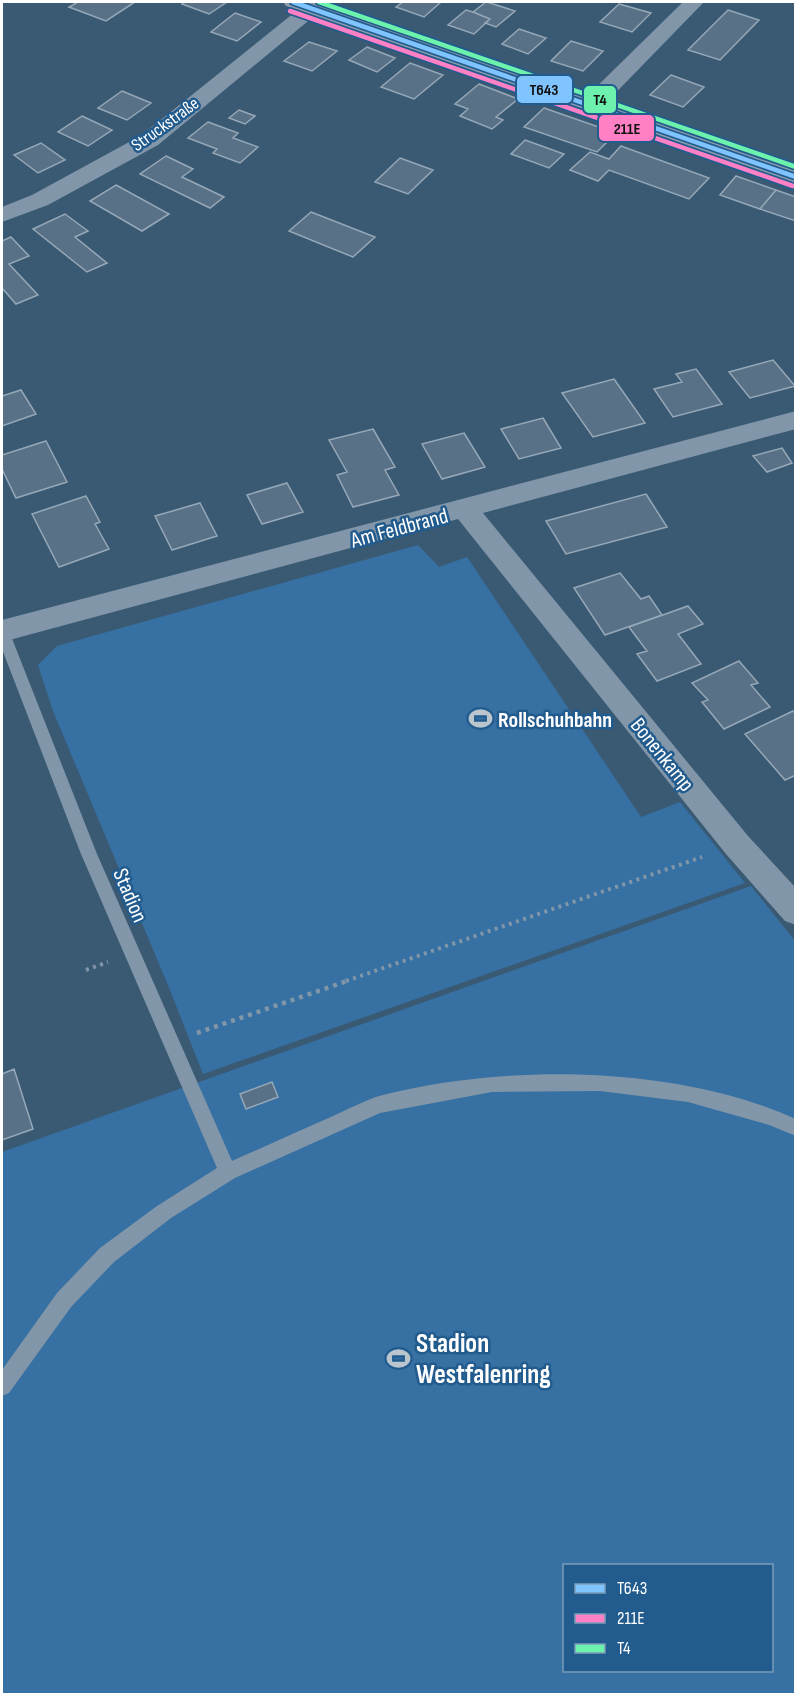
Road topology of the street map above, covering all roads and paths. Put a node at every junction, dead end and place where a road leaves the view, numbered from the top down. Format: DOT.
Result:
graph roads {
  1 [pos="694,2"];
  2 [pos="302,5"];
  3 [pos="591,105"];
  4 [pos="795,177"];
  5 [pos="2,215"];
  6 [pos="795,420"];
  7 [pos="465,509"];
  8 [pos="2,631"];
  9 [pos="737,845"];
  10 [pos="795,912"];
  11 [pos="170,1042"];
  12 [pos="795,1128"];
  13 [pos="228,1172"];
  14 [pos="2,1386"];
  1 -- 3 [label="street"];
  2 -- 3 [label="main road"];
  2 -- 5 [label="street, Struckstraße"];
  3 -- 4 [label="main road"];
  6 -- 7 [label="street, Am Feldbrand"];
  7 -- 8 [label="street, Am Feldbrand"];
  7 -- 9 [label="street, Bonenkamp"];
  8 -- 11 [label="lane, Stadion"];
  9 -- 10 [label="street, Bonenkamp"];
  9 -- 11 [label="path"];
  11 -- 13 [label="lane, Stadion"];
  12 -- 13 [label="lane"];
  13 -- 14 [label="lane"];
}
